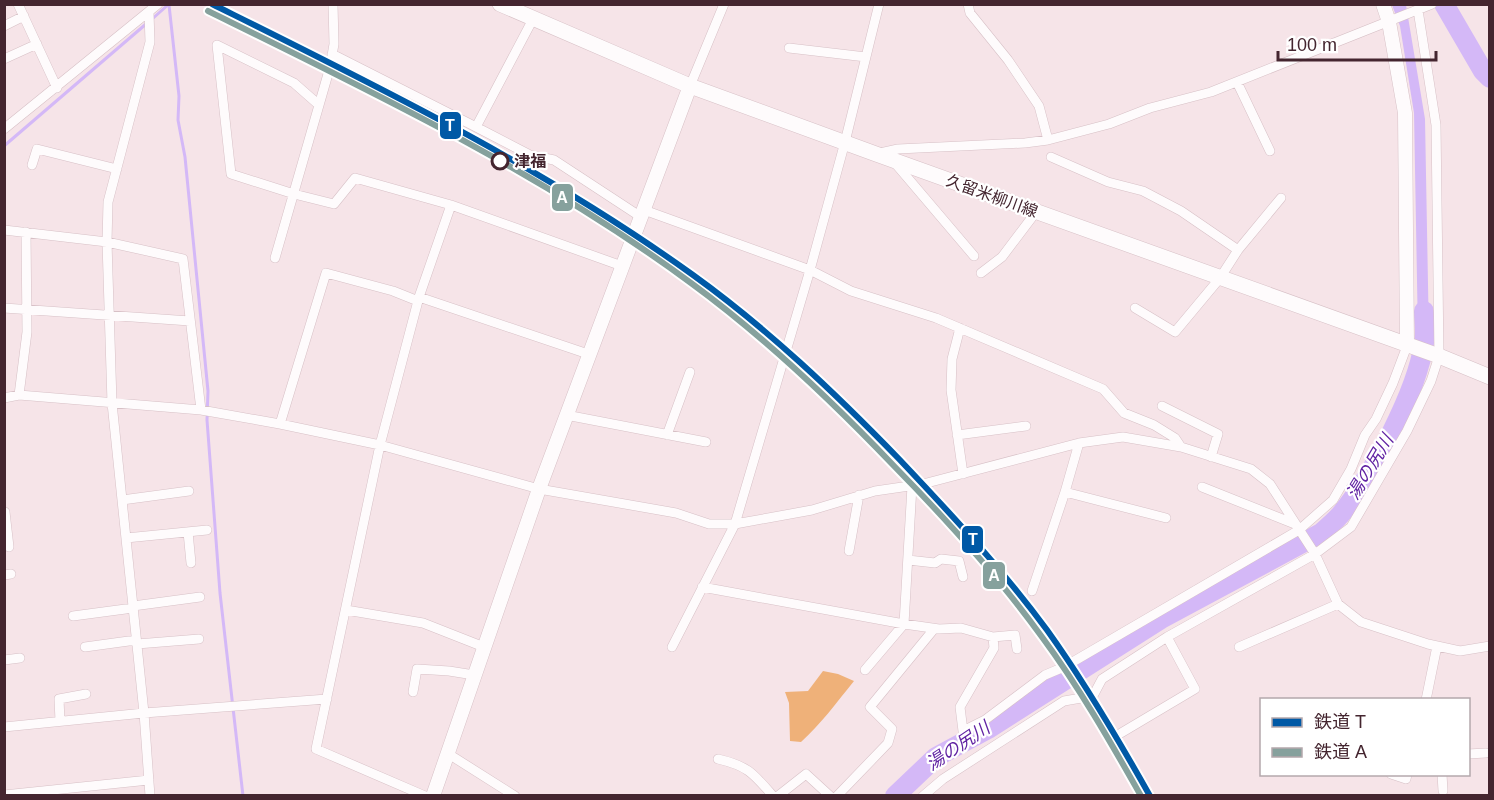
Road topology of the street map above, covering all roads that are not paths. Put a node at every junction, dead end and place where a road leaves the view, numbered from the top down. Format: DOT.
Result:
graph roads {
  1 [pos="18,4"];
  2 [pos="158,4"];
  3 [pos="333,4"];
  4 [pos="500,4"];
  5 [pos="724,4"];
  6 [pos="879,4"];
  7 [pos="968,4"];
  8 [pos="1383,4"];
  9 [pos="1431,5"];
  10 [pos="1414,12"];
  11 [pos="149,13"];
  12 [pos="24,16"];
  13 [pos="533,19"];
  14 [pos="1393,21"];
  15 [pos="4,26"];
  16 [pos="37,44"];
  17 [pos="789,48"];
  18 [pos="332,54"];
  19 [pos="866,57"];
  20 [pos="4,59"];
  21 [pos="1237,82"];
  22 [pos="690,86"];
  23 [pos="57,88"];
  24 [pos="320,105"];
  25 [pos="476,127"];
  26 [pos="4,129"];
  27 [pos="1048,140"];
  28 [pos="845,142"];
  29 [pos="1270,151"];
  30 [pos="876,154"];
  31 [pos="1051,157"];
  32 [pos="894,161"];
  33 [pos="32,165"];
  34 [pos="117,170"];
  35 [pos="294,194"];
  36 [pos="1281,198"];
  37 [pos="451,205"];
  38 [pos="1036,212"];
  39 [pos="643,213"];
  40 [pos="4,230"];
  41 [pos="26,232"];
  42 [pos="107,242"];
  43 [pos="1238,250"];
  44 [pos="974,256"];
  45 [pos="276,258"];
  46 [pos="622,266"];
  47 [pos="810,270"];
  48 [pos="981,273"];
  49 [pos="1220,278"];
  50 [pos="419,299"];
  51 [pos="4,308"];
  52 [pos="1135,308"];
  53 [pos="27,309"];
  54 [pos="109,314"];
  55 [pos="190,321"];
  56 [pos="960,328"];
  57 [pos="1413,348"];
  58 [pos="588,354"];
  59 [pos="1438,356"];
  60 [pos="690,372"];
  61 [pos="1490,377"];
  62 [pos="19,395"];
  63 [pos="4,398"];
  64 [pos="112,403"];
  65 [pos="1162,406"];
  66 [pos="201,410"];
  67 [pos="566,415"];
  68 [pos="280,424"];
  69 [pos="1026,426"];
  70 [pos="667,435"];
  71 [pos="957,435"];
  72 [pos="706,442"];
  73 [pos="1079,443"];
  74 [pos="380,445"];
  75 [pos="1181,447"];
  76 [pos="1211,457"];
  77 [pos="963,474"];
  78 [pos="912,486"];
  79 [pos="1202,487"];
  80 [pos="539,489"];
  81 [pos="189,491"];
  82 [pos="1065,492"];
  83 [pos="859,495"];
  84 [pos="122,500"];
  85 [pos="7,512"];
  86 [pos="1166,518"];
  87 [pos="735,524"];
  88 [pos="1297,527"];
  89 [pos="207,530"];
  90 [pos="188,532"];
  91 [pos="126,538"];
  92 [pos="9,547"];
  93 [pos="849,551"];
  94 [pos="1316,554"];
  95 [pos="908,560"];
  96 [pos="191,563"];
  97 [pos="963,576"];
  98 [pos="702,587"];
  99 [pos="1032,591"];
  100 [pos="200,597"];
  101 [pos="1338,604"];
  102 [pos="133,607"];
  103 [pos="346,610"];
  104 [pos="72,616"];
  105 [pos="904,624"];
  106 [pos="934,629"];
  107 [pos="993,637"];
  108 [pos="1167,638"];
  109 [pos="199,639"];
  110 [pos="137,642"];
  111 [pos="1437,646"];
  112 [pos="1490,646"];
  113 [pos="85,647"];
  114 [pos="484,647"];
  115 [pos="672,647"];
  116 [pos="1239,647"];
  117 [pos="1017,650"];
  118 [pos="20,658"];
  119 [pos="4,660"];
  120 [pos="865,670"];
  121 [pos="474,675"];
  122 [pos="413,692"];
  123 [pos="87,694"];
  124 [pos="1426,698"];
  125 [pos="327,699"];
  126 [pos="144,713"];
  127 [pos="60,721"];
  128 [pos="4,727"];
  129 [pos="1121,733"];
  130 [pos="447,753"];
  131 [pos="1486,753"];
  132 [pos="1470,754"];
  133 [pos="718,759"];
  134 [pos="1443,776"];
  135 [pos="149,780"];
  136 [pos="1443,791"];
  137 [pos="4,795"];
  138 [pos="150,795"];
  139 [pos="425,795"];
  140 [pos="433,795"];
  141 [pos="515,795"];
  142 [pos="773,795"];
  143 [pos="778,795"];
  144 [pos="830,795"];
  145 [pos="837,795"];
  146 [pos="923,795"];
  1 -- 12 [label="street"];
  2 -- 11 [label="street"];
  3 -- 18 [label="street"];
  4 -- 13 [label="main road, 久留米柳川線"];
  5 -- 22 [label="street"];
  6 -- 19 [label="street"];
  7 -- 27 [label="street"];
  8 -- 14 [label="street"];
  9 -- 10 [label="street"];
  10 -- 14 [label="street"];
  10 -- 59 [label="street"];
  11 -- 23 [label="street"];
  11 -- 34 [label="street"];
  12 -- 15 [label="street"];
  12 -- 16 [label="street"];
  13 -- 22 [label="main road, 久留米柳川線"];
  13 -- 25 [label="street"];
  14 -- 21 [label="street"];
  14 -- 57 [label="street"];
  16 -- 20 [label="street"];
  16 -- 23 [label="street"];
  17 -- 19 [label="street"];
  18 -- 24 [label="street"];
  18 -- 25 [label="street"];
  19 -- 28 [label="street"];
  21 -- 27 [label="street"];
  21 -- 29 [label="street"];
  22 -- 28 [label="main road, 久留米柳川線"];
  22 -- 39 [label="street"];
  23 -- 26 [label="street"];
  24 -- 35 [label="street"];
  24 -- 35 [label="street"];
  25 -- 39 [label="street"];
  27 -- 30 [label="street"];
  28 -- 30 [label="main road, 久留米柳川線"];
  28 -- 47 [label="street"];
  30 -- 32 [label="main road, 久留米柳川線"];
  31 -- 43 [label="street"];
  32 -- 38 [label="main road, 久留米柳川線"];
  32 -- 44 [label="street"];
  33 -- 34 [label="street"];
  34 -- 42 [label="street"];
  35 -- 37 [label="street"];
  35 -- 45 [label="street"];
  36 -- 43 [label="street"];
  37 -- 46 [label="street"];
  37 -- 50 [label="street"];
  38 -- 48 [label="street"];
  38 -- 49 [label="main road, 久留米柳川線"];
  39 -- 46 [label="street"];
  39 -- 47 [label="street"];
  40 -- 41 [label="street"];
  41 -- 42 [label="street"];
  41 -- 53 [label="street"];
  42 -- 54 [label="street"];
  42 -- 55 [label="street"];
  43 -- 49 [label="street"];
  46 -- 58 [label="street"];
  47 -- 56 [label="street"];
  47 -- 87 [label="street"];
  49 -- 52 [label="street"];
  49 -- 57 [label="main road, 久留米柳川線"];
  50 -- 58 [label="street"];
  50 -- 68 [label="street"];
  50 -- 74 [label="street"];
  51 -- 53 [label="street"];
  53 -- 54 [label="street"];
  53 -- 62 [label="street"];
  54 -- 55 [label="street"];
  54 -- 64 [label="street"];
  55 -- 66 [label="street"];
  56 -- 71 [label="street"];
  56 -- 75 [label="street"];
  57 -- 59 [label="main road, 久留米柳川線"];
  57 -- 88 [label="street"];
  58 -- 67 [label="street"];
  59 -- 61 [label="main road, 久留米柳川線"];
  59 -- 94 [label="street"];
  60 -- 70 [label="street"];
  62 -- 63 [label="street"];
  62 -- 64 [label="street"];
  64 -- 66 [label="street"];
  64 -- 84 [label="street"];
  65 -- 76 [label="street"];
  66 -- 68 [label="street"];
  67 -- 70 [label="street"];
  67 -- 80 [label="street"];
  68 -- 74 [label="street"];
  69 -- 71 [label="street"];
  70 -- 72 [label="street"];
  71 -- 77 [label="street"];
  73 -- 75 [label="street"];
  73 -- 77 [label="street"];
  73 -- 82 [label="street"];
  74 -- 80 [label="street"];
  74 -- 103 [label="street"];
  75 -- 76 [label="street"];
  76 -- 88 [label="street"];
  77 -- 78 [label="street"];
  78 -- 83 [label="street"];
  78 -- 95 [label="street"];
  79 -- 88 [label="street"];
  80 -- 87 [label="street"];
  80 -- 114 [label="street"];
  81 -- 84 [label="street"];
  82 -- 86 [label="street"];
  82 -- 99 [label="street"];
  83 -- 87 [label="street"];
  83 -- 93 [label="street"];
  84 -- 91 [label="street"];
  85 -- 92 [label="street"];
  87 -- 98 [label="street"];
  88 -- 94 [label="street"];
  88 -- 107 [label="street"];
  89 -- 90 [label="street"];
  90 -- 91 [label="street"];
  90 -- 96 [label="street"];
  91 -- 102 [label="street"];
  94 -- 101 [label="street"];
  94 -- 108 [label="street"];
  95 -- 97 [label="street"];
  95 -- 105 [label="street"];
  98 -- 105 [label="street"];
  98 -- 115 [label="street"];
  100 -- 102 [label="street"];
  101 -- 111 [label="street"];
  101 -- 116 [label="street"];
  102 -- 104 [label="street"];
  102 -- 110 [label="street"];
  103 -- 114 [label="street"];
  103 -- 125 [label="street"];
  105 -- 106 [label="street"];
  105 -- 120 [label="street"];
  106 -- 107 [label="street"];
  106 -- 145 [label="street"];
  107 -- 117 [label="street"];
  108 -- 129 [label="street"];
  108 -- 146 [label="street"];
  109 -- 110 [label="street"];
  110 -- 113 [label="street"];
  110 -- 126 [label="street"];
  111 -- 112 [label="street"];
  111 -- 124 [label="street"];
  114 -- 121 [label="street"];
  118 -- 119 [label="street"];
  121 -- 122 [label="street"];
  121 -- 130 [label="street"];
  123 -- 127 [label="street"];
  125 -- 126 [label="street"];
  125 -- 139 [label="street"];
  126 -- 127 [label="street"];
  126 -- 135 [label="street"];
  127 -- 128 [label="street"];
  130 -- 140 [label="street"];
  130 -- 141 [label="street"];
  131 -- 132 [label="street"];
  133 -- 142 [label="street"];
  134 -- 136 [label="street"];
  135 -- 137 [label="street"];
  135 -- 138 [label="street"];
  143 -- 144 [label="street"];
}
